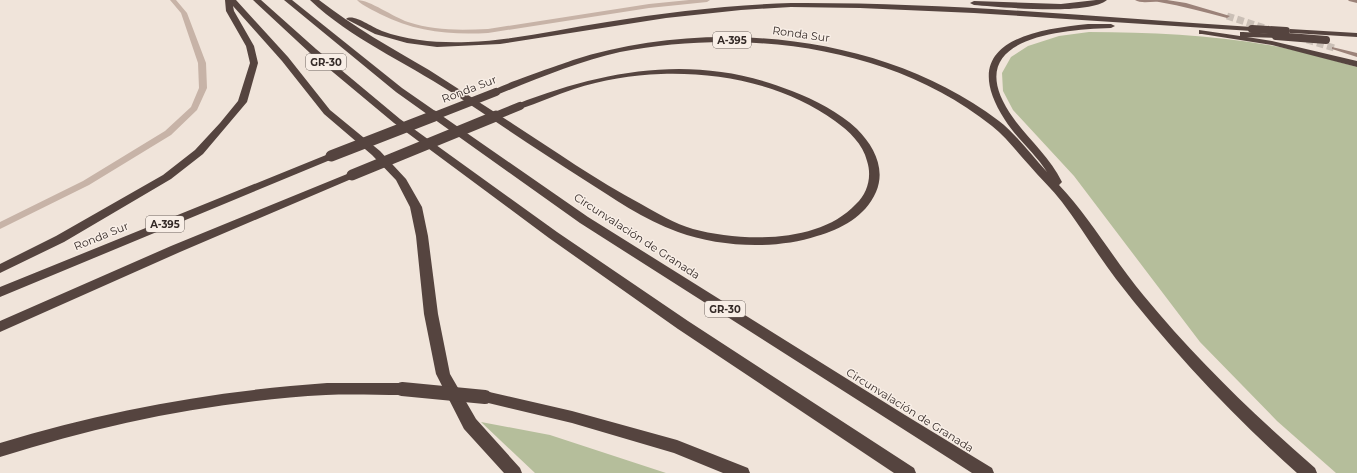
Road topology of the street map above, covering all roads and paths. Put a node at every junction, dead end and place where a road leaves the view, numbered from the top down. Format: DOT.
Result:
graph roads {
  1 [pos="173,0"];
  2 [pos="230,0"];
  3 [pos="257,0"];
  4 [pos="288,0"];
  5 [pos="315,0"];
  6 [pos="360,0"];
  7 [pos="707,0"];
  8 [pos="1103,0"];
  9 [pos="1138,0"];
  10 [pos="1156,0"];
  11 [pos="1159,0"];
  12 [pos="1186,0"];
  13 [pos="1351,0"];
  14 [pos="1357,1"];
  15 [pos="863,5"];
  16 [pos="1195,31"];
  17 [pos="1357,35"];
  18 [pos="1357,42"];
  19 [pos="1334,48"];
  20 [pos="1357,55"];
  21 [pos="1357,64"];
  22 [pos="1064,197"];
  23 [pos="0,226"];
  24 [pos="0,269"];
  25 [pos="0,292"];
  26 [pos="0,327"];
  27 [pos="0,450"];
  28 [pos="514,473"];
  29 [pos="742,473"];
  30 [pos="908,473"];
  31 [pos="986,473"];
  32 [pos="1309,473"];
  1 -- 23 [label="street"];
  2 -- 24 [label="highway"];
  2 -- 28 [label="highway"];
  3 -- 30 [label="highway, GR-30"];
  4 -- 31 [label="highway, Circunvalación de Granada / GR-30"];
  5 -- 15 [label="highway"];
  5 -- 26 [label="highway, bridge"];
  6 -- 7 [label="street"];
  8 -- 15 [label="highway"];
  9 -- 10 [label="street"];
  10 -- 11 [label="street"];
  10 -- 12 [label="street"];
  13 -- 14 [label="street"];
  15 -- 17 [label="highway, bridge"];
  16 -- 18 [label="highway, bridge"];
  16 -- 21 [label="highway"];
  16 -- 22 [label="highway"];
  19 -- 20 [label="street"];
  22 -- 25 [label="highway, Ronda Sur / A-395, bridge"];
  22 -- 32 [label="highway"];
  27 -- 29 [label="highway, bridge"];
}
